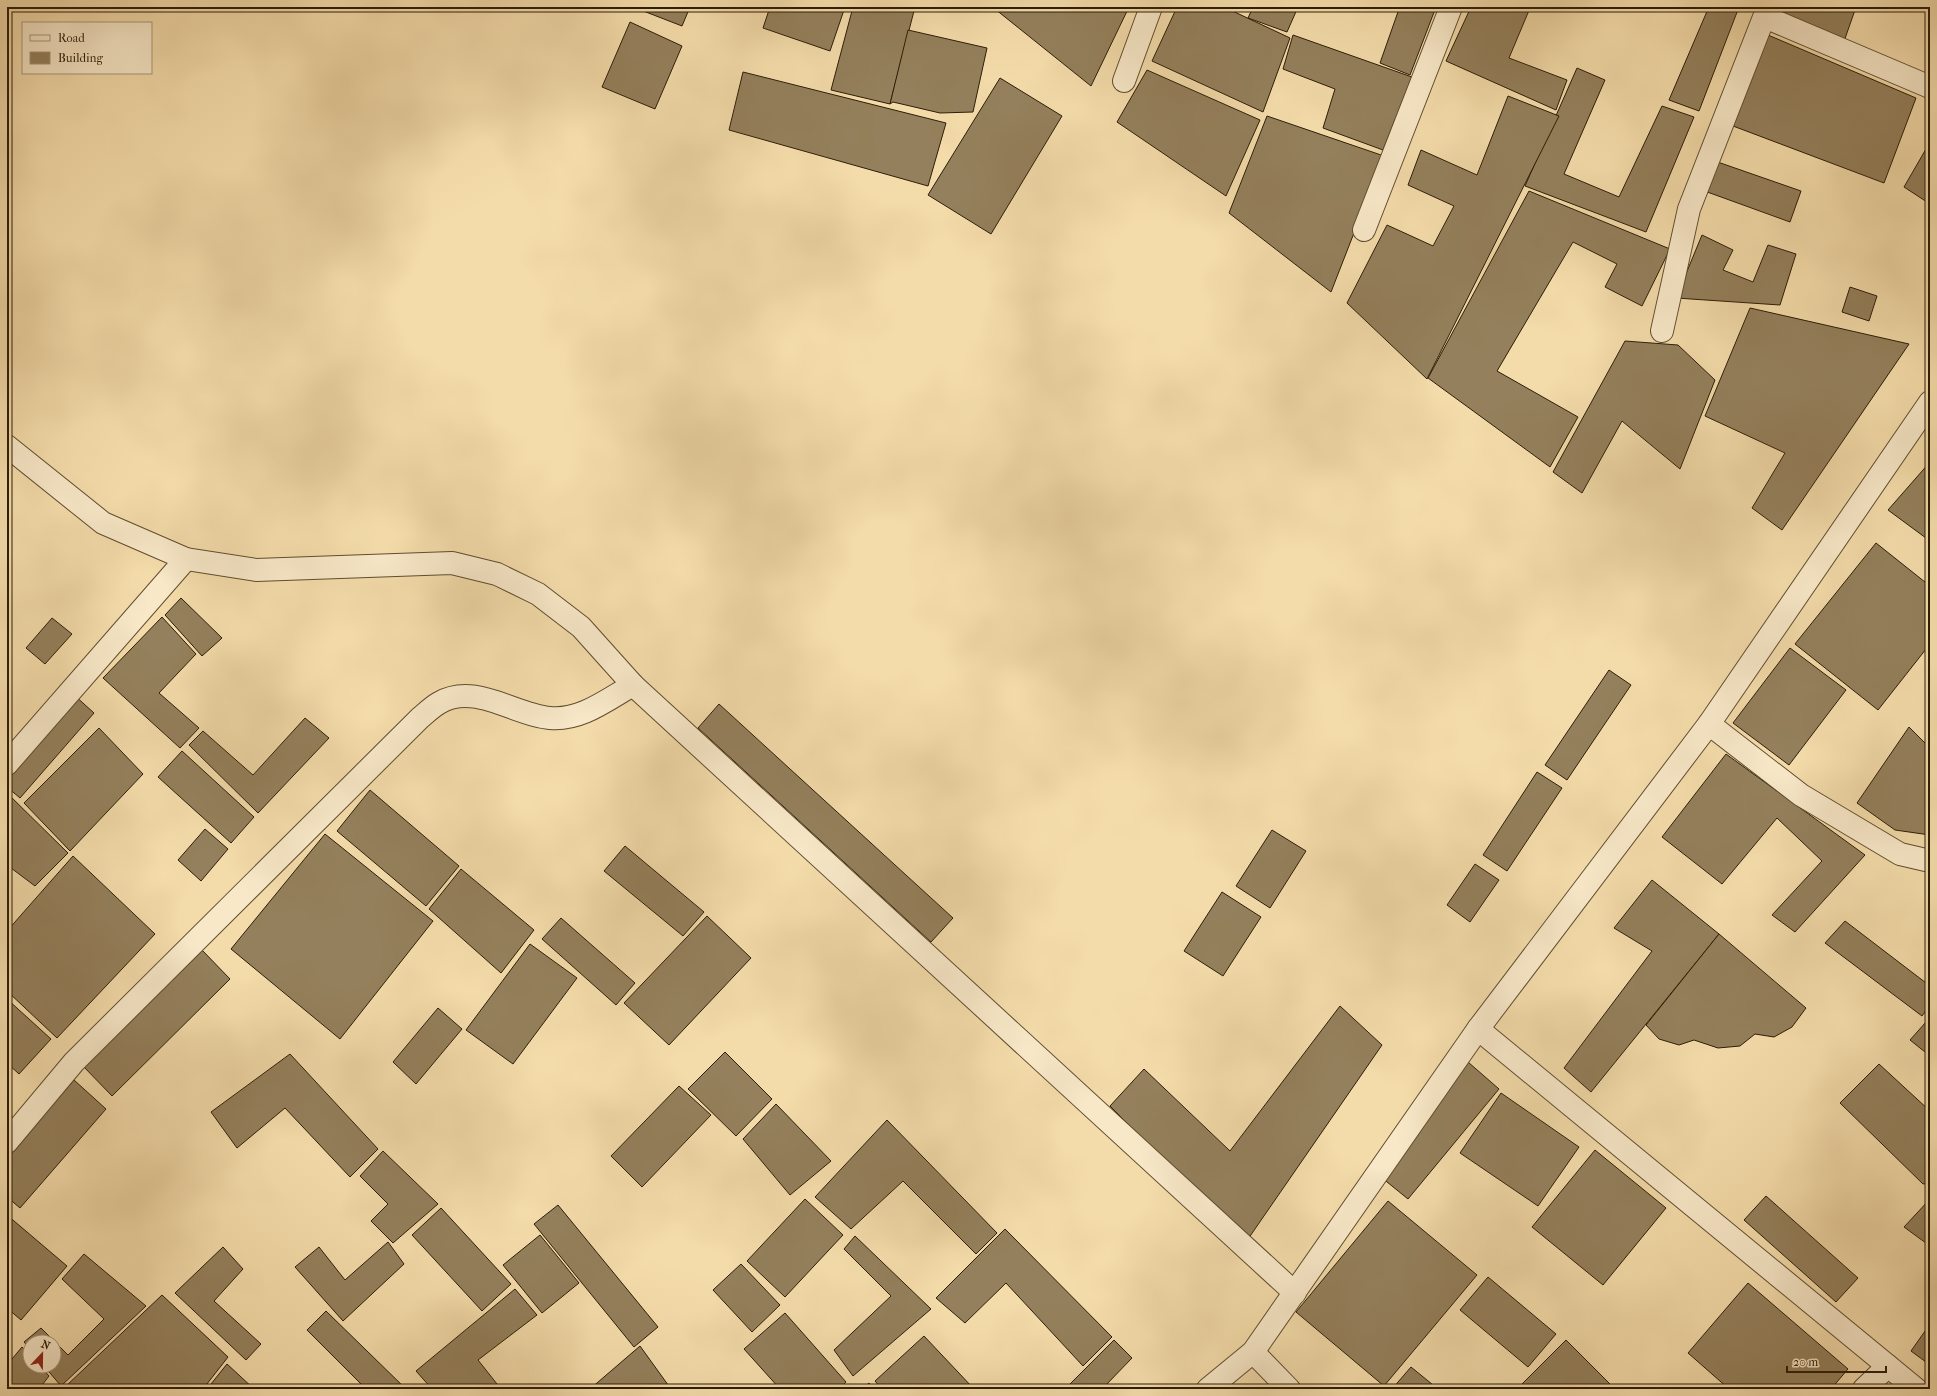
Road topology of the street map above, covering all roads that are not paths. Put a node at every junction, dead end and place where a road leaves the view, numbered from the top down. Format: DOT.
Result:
graph roads {
  1 [pos="1152,7"];
  2 [pos="1451,7"];
  3 [pos="1766,12"];
  4 [pos="1124,81"];
  5 [pos="1930,87"];
  6 [pos="1364,230"];
  7 [pos="1662,331"];
  8 [pos="1930,402"];
  9 [pos="7,446"];
  10 [pos="186,559"];
  11 [pos="634,685"];
  12 [pos="1709,724"];
  13 [pos="7,764"];
  14 [pos="1930,861"];
  15 [pos="1478,1029"];
  16 [pos="7,1142"];
  17 [pos="1295,1293"];
  18 [pos="1253,1352"];
  19 [pos="1888,1366"];
  20 [pos="1208,1389"];
  21 [pos="1289,1389"];
  22 [pos="1864,1389"];
  23 [pos="1916,1389"];
  1 -- 4 [label="street"];
  2 -- 6 [label="street"];
  3 -- 5 [label="street"];
  3 -- 7 [label="street"];
  8 -- 12 [label="street"];
  9 -- 10 [label="street"];
  10 -- 11 [label="street"];
  10 -- 13 [label="street"];
  11 -- 16 [label="street"];
  11 -- 17 [label="street"];
  12 -- 14 [label="street"];
  12 -- 15 [label="street"];
  15 -- 17 [label="street"];
  15 -- 19 [label="street"];
  17 -- 18 [label="street"];
  18 -- 20 [label="street"];
  18 -- 21 [label="street"];
  19 -- 22 [label="street"];
  19 -- 23 [label="street"];
}
